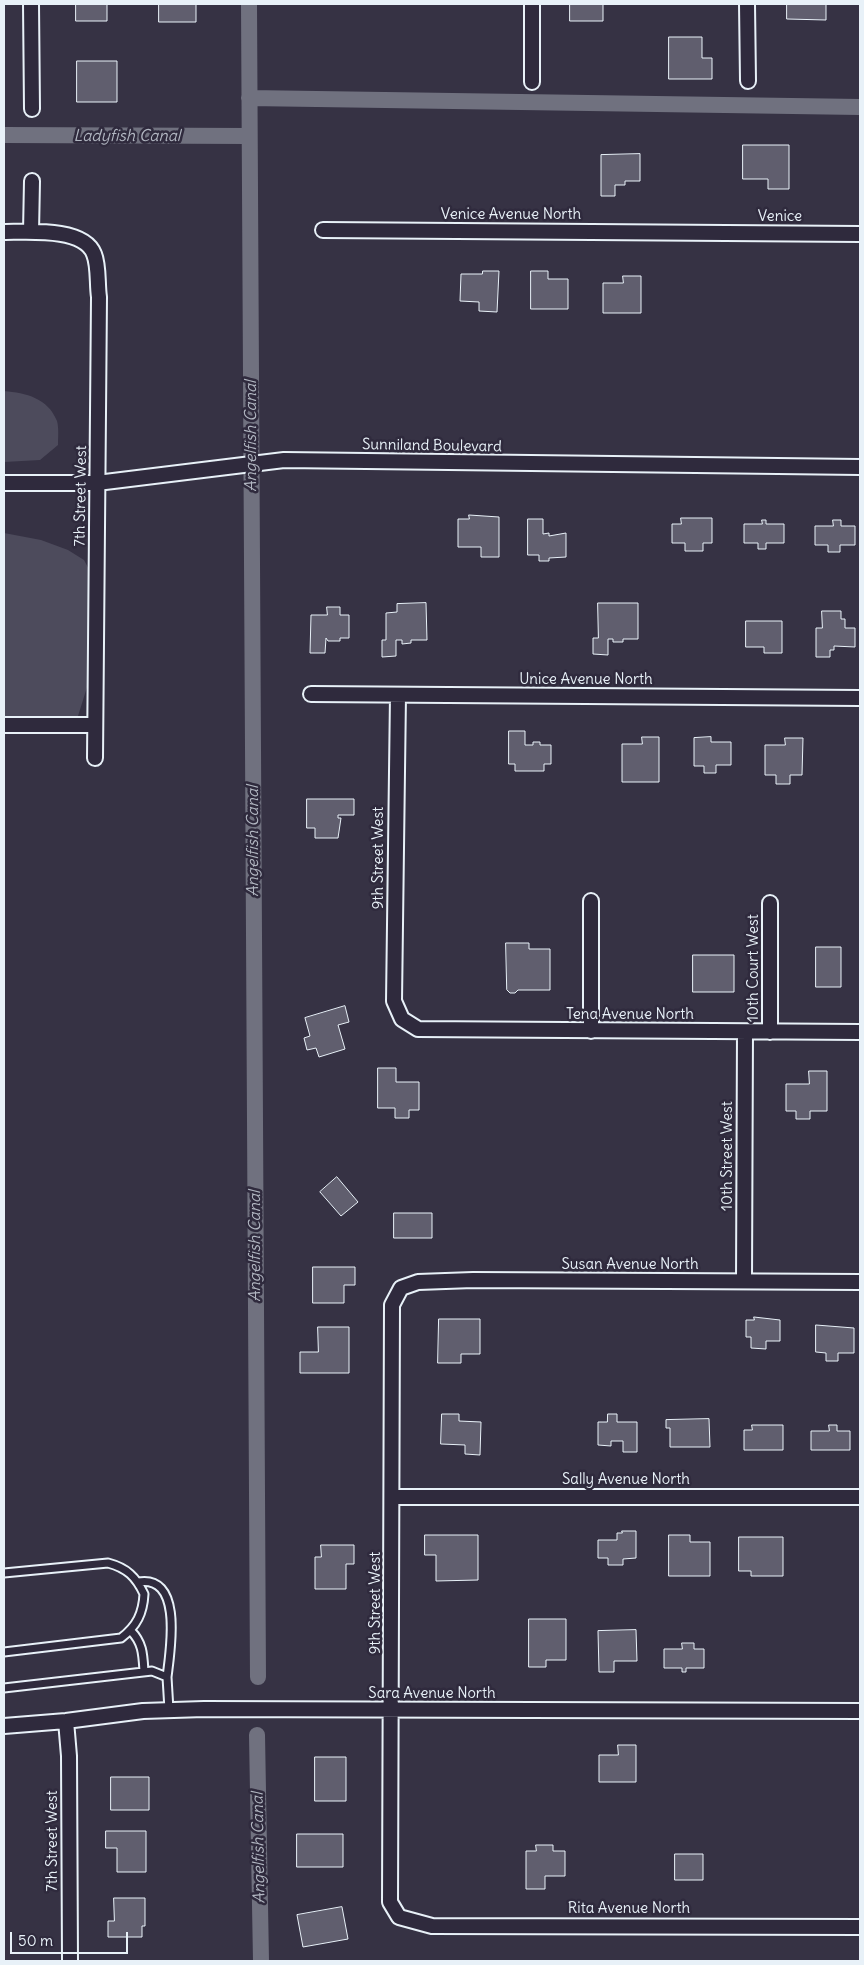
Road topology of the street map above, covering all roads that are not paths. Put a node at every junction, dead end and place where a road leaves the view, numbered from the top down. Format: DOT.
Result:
graph roads {
  1 [pos="31,4"];
  2 [pos="532,4"];
  3 [pos="747,4"];
  4 [pos="748,81"];
  5 [pos="532,82"];
  6 [pos="32,109"];
  7 [pos="32,181"];
  8 [pos="323,230"];
  9 [pos="4,232"];
  10 [pos="31,232"];
  11 [pos="699,232"];
  12 [pos="860,234"];
  13 [pos="860,467"];
  14 [pos="4,483"];
  15 [pos="97,483"];
  16 [pos="311,694"];
  17 [pos="398,695"];
  18 [pos="860,698"];
  19 [pos="4,725"];
  20 [pos="94,725"];
  21 [pos="95,758"];
  22 [pos="591,901"];
  23 [pos="770,903"];
  24 [pos="402,1019"];
  25 [pos="591,1031"];
  26 [pos="745,1032"];
  27 [pos="770,1032"];
  28 [pos="860,1032"];
  29 [pos="744,1280"];
  30 [pos="860,1282"];
  31 [pos="402,1288"];
  32 [pos="392,1496"];
  33 [pos="860,1497"];
  34 [pos="4,1573"];
  35 [pos="138,1582"];
  36 [pos="131,1631"];
  37 [pos="4,1652"];
  38 [pos="144,1672"];
  39 [pos="167,1677"];
  40 [pos="4,1688"];
  41 [pos="169,1710"];
  42 [pos="392,1710"];
  43 [pos="860,1711"];
  44 [pos="66,1721"];
  45 [pos="4,1726"];
  46 [pos="399,1917"];
  47 [pos="860,1927"];
  48 [pos="70,1961"];
  1 -- 6 [label="street"];
  2 -- 5 [label="street"];
  3 -- 4 [label="street"];
  7 -- 10 [label="street"];
  8 -- 11 [label="street, Venice Avenue North"];
  9 -- 10 [label="street"];
  10 -- 15 [label="street, 7th Street West"];
  11 -- 12 [label="street, Venice"];
  13 -- 15 [label="street, Sunniland Boulevard"];
  14 -- 15 [label="street, Sunniland Boulevard"];
  15 -- 20 [label="street, 7th Street West"];
  16 -- 17 [label="street, Unice Avenue North"];
  17 -- 18 [label="street, Unice Avenue North"];
  17 -- 24 [label="street, 9th Street West"];
  19 -- 20 [label="street"];
  20 -- 21 [label="street, 7th Street West"];
  22 -- 25 [label="street"];
  23 -- 27 [label="street, 10th Court West"];
  24 -- 25 [label="street, Tena Avenue North"];
  25 -- 26 [label="street, Tena Avenue North"];
  26 -- 27 [label="street, Tena Avenue North"];
  26 -- 29 [label="street, 10th Street West"];
  27 -- 28 [label="street, Tena Avenue North"];
  29 -- 30 [label="street, Susan Avenue North"];
  29 -- 31 [label="street, Susan Avenue North"];
  31 -- 32 [label="street, 9th Street West"];
  32 -- 33 [label="street, Sally Avenue North"];
  32 -- 42 [label="street, 9th Street West"];
  34 -- 35 [label="lane"];
  35 -- 36 [label="lane"];
  35 -- 39 [label="lane"];
  36 -- 37 [label="lane"];
  36 -- 38 [label="lane"];
  38 -- 39 [label="lane"];
  38 -- 40 [label="lane"];
  39 -- 41 [label="lane"];
  41 -- 42 [label="street, Sara Avenue North"];
  41 -- 44 [label="street, Sara Avenue North"];
  42 -- 43 [label="street, Sara Avenue North"];
  42 -- 46 [label="street, 9th Street West"];
  44 -- 45 [label="street, Sara Avenue North"];
  44 -- 48 [label="street, 7th Street West"];
  46 -- 47 [label="street, Rita Avenue North"];
}
